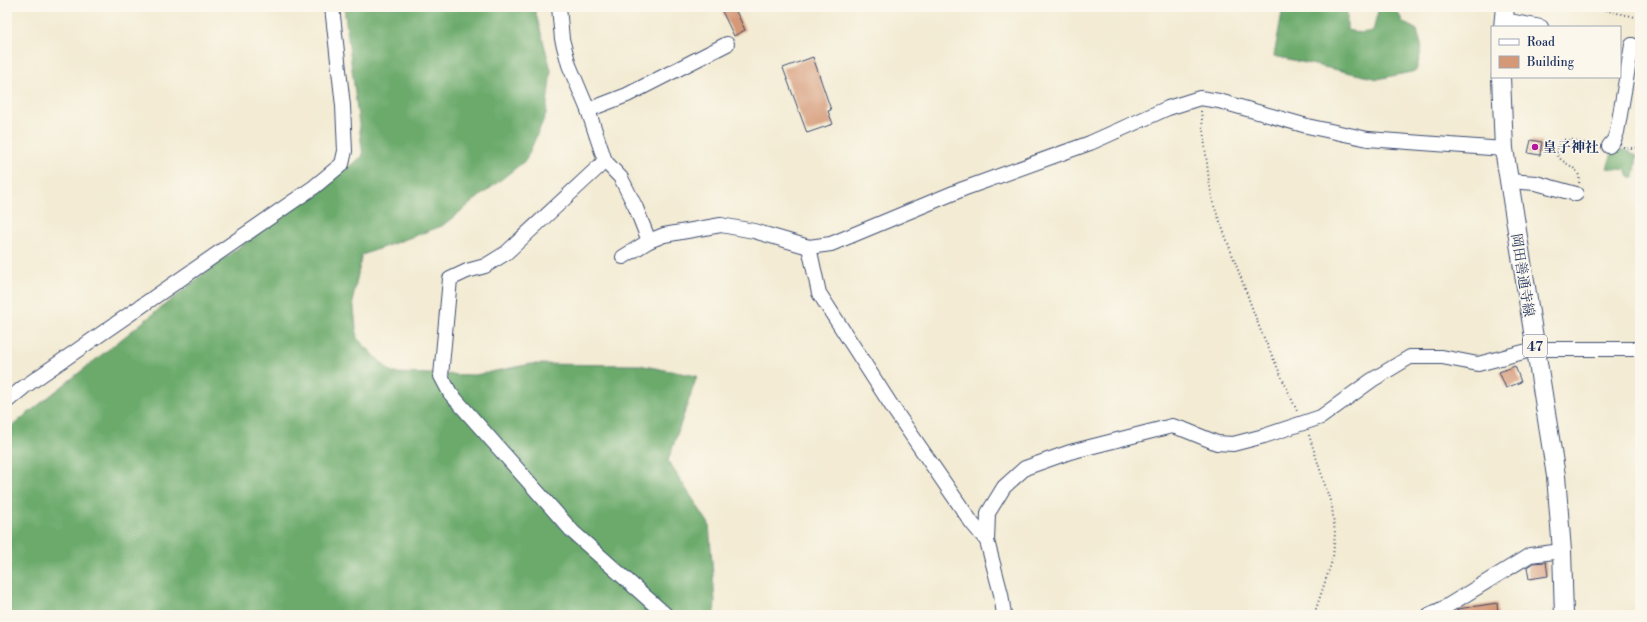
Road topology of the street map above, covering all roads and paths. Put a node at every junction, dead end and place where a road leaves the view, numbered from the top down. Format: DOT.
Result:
graph roads {
  1 [pos="332,7"];
  2 [pos="559,7"];
  3 [pos="1590,7"];
  4 [pos="1504,18"];
  5 [pos="1640,18"];
  6 [pos="1537,26"];
  7 [pos="728,44"];
  8 [pos="1631,45"];
  9 [pos="1500,78"];
  10 [pos="1200,98"];
  11 [pos="588,110"];
  12 [pos="1609,146"];
  13 [pos="1504,149"];
  14 [pos="605,161"];
  15 [pos="1509,181"];
  16 [pos="1576,194"];
  17 [pos="649,241"];
  18 [pos="809,247"];
  19 [pos="623,257"];
  20 [pos="1535,349"];
  21 [pos="1640,349"];
  22 [pos="7,401"];
  23 [pos="1299,414"];
  24 [pos="1309,434"];
  25 [pos="987,541"];
  26 [pos="1562,551"];
  27 [pos="666,615"];
  28 [pos="1004,615"];
  29 [pos="1314,615"];
  30 [pos="1429,615"];
  31 [pos="1564,615"];
  1 -- 22 [label="street"];
  2 -- 11 [label="street"];
  3 -- 5 [label="path"];
  4 -- 6 [label="street"];
  7 -- 11 [label="street"];
  8 -- 12 [label="street"];
  9 -- 13 [label="main road, 岡田善通寺線 / 47"];
  10 -- 13 [label="street"];
  10 -- 18 [label="street"];
  10 -- 23 [label="path"];
  11 -- 14 [label="street"];
  12 -- 16 [label="path"];
  13 -- 15 [label="main road, 岡田善通寺線 / 47"];
  14 -- 17 [label="street"];
  14 -- 27 [label="street"];
  15 -- 16 [label="street"];
  15 -- 20 [label="main road, 岡田善通寺線 / 47"];
  17 -- 18 [label="street"];
  17 -- 19 [label="street"];
  18 -- 25 [label="street"];
  20 -- 21 [label="street"];
  20 -- 25 [label="street"];
  20 -- 26 [label="main road, 岡田善通寺線 / 47"];
  24 -- 29 [label="path"];
  25 -- 28 [label="street"];
  26 -- 30 [label="street"];
  26 -- 31 [label="main road, 岡田善通寺線 / 47"];
}
